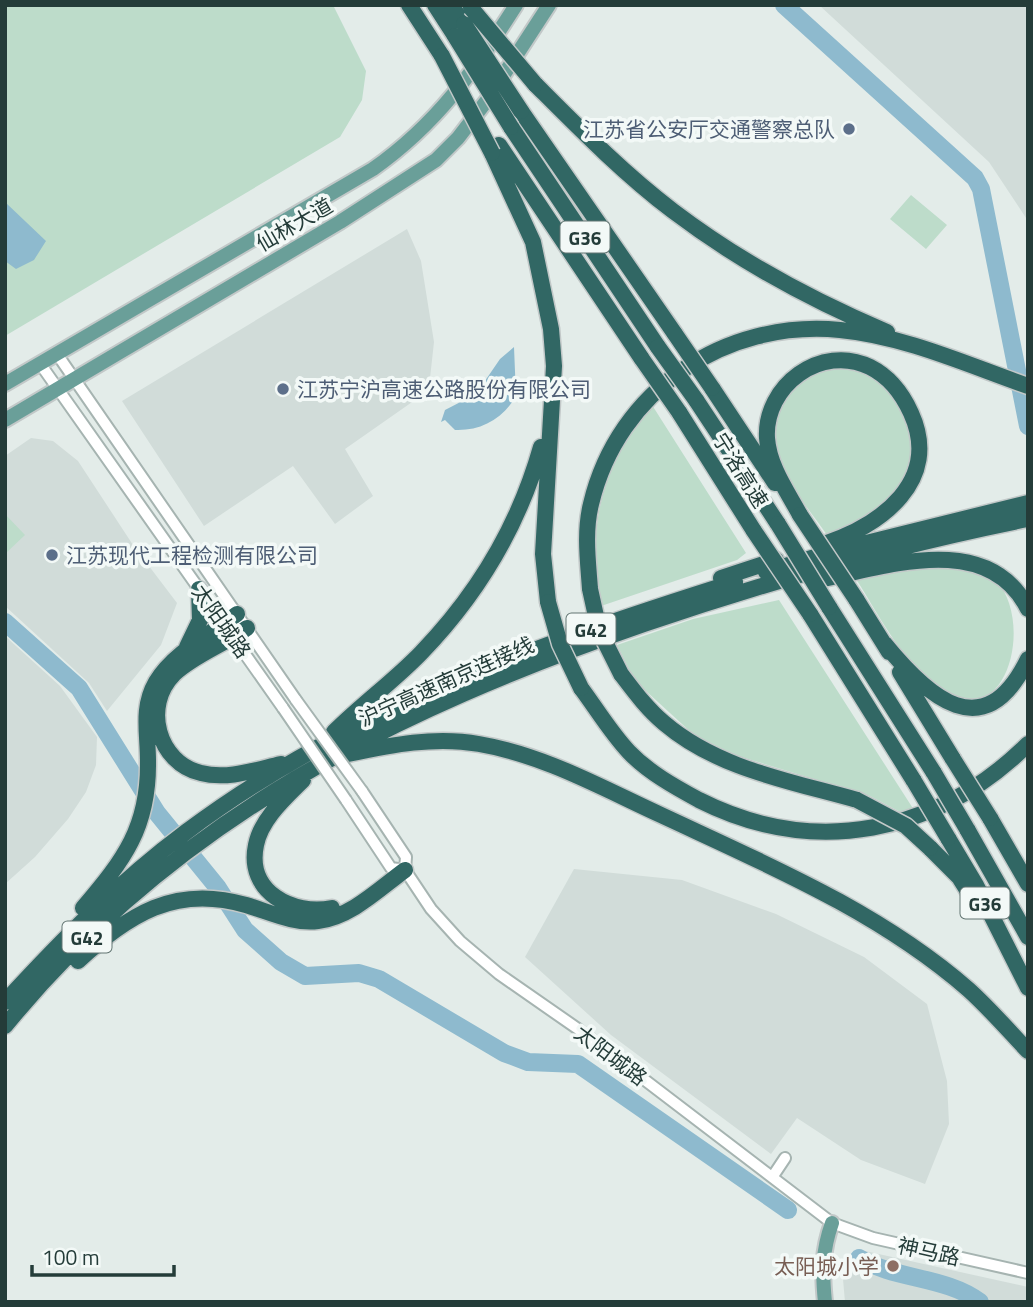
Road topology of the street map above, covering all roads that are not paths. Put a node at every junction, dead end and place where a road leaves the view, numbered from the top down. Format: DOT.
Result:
graph roads {
  1 [pos="409,5"];
  2 [pos="435,5"];
  3 [pos="451,5"];
  4 [pos="516,5"];
  5 [pos="550,5"];
  6 [pos="465,18"];
  7 [pos="495,149"];
  8 [pos="57,354"];
  9 [pos="944,357"];
  10 [pos="41,365"];
  11 [pos="74,380"];
  12 [pos="5,384"];
  13 [pos="1028,386"];
  14 [pos="58,389"];
  15 [pos="549,417"];
  16 [pos="5,419"];
  17 [pos="1028,503"];
  18 [pos="800,515"];
  19 [pos="1028,519"];
  20 [pos="199,589"];
  21 [pos="692,608"];
  22 [pos="1028,609"];
  23 [pos="237,614"];
  24 [pos="615,620"];
  25 [pos="235,630"];
  26 [pos="884,643"];
  27 [pos="184,652"];
  28 [pos="1028,659"];
  29 [pos="1028,744"];
  30 [pos="321,756"];
  31 [pos="296,760"];
  32 [pos="191,838"];
  33 [pos="174,851"];
  34 [pos="401,865"];
  35 [pos="1028,884"];
  36 [pos="1028,937"];
  37 [pos="1018,969"];
  38 [pos="1028,988"];
  39 [pos="5,1002"];
  40 [pos="5,1028"];
  41 [pos="1028,1051"];
  42 [pos="785,1158"];
  43 [pos="773,1176"];
  44 [pos="832,1223"];
  45 [pos="1028,1273"];
  46 [pos="825,1302"];
  1 -- 7 [label="highway, 宁洛高速 / G36, bridge"];
  2 -- 6 [label="highway, 宁洛高速 / G36"];
  3 -- 6 [label="highway"];
  4 -- 8 [label="main road, 仙林大道"];
  5 -- 11 [label="main road, 仙林大道"];
  6 -- 9 [label="highway, bridge"];
  6 -- 18 [label="highway, bridge"];
  6 -- 36 [label="highway, 宁洛高速 / G36, bridge"];
  7 -- 15 [label="highway"];
  7 -- 37 [label="highway, 宁洛高速 / G36, bridge"];
  8 -- 10 [label="main road, 仙林大道"];
  8 -- 11 [label="street, 太阳城路"];
  9 -- 13 [label="highway, G42"];
  9 -- 37 [label="highway, G42, bridge"];
  10 -- 12 [label="main road, 仙林大道"];
  10 -- 14 [label="street, 太阳城路"];
  11 -- 14 [label="main road, 仙林大道"];
  11 -- 23 [label="street, 太阳城路"];
  14 -- 16 [label="main road, 仙林大道"];
  14 -- 20 [label="street, 太阳城路"];
  15 -- 29 [label="highway, bridge"];
  15 -- 30 [label="highway"];
  17 -- 24 [label="highway, 沪宁高速南京连接线 / G42"];
  18 -- 24 [label="highway"];
  18 -- 26 [label="highway, bridge"];
  19 -- 21 [label="highway, 沪宁高速南京连接线 / G42"];
  20 -- 25 [label="street, 太阳城路"];
  20 -- 27 [label="highway"];
  21 -- 22 [label="highway"];
  21 -- 30 [label="highway, 沪宁高速南京连接线 / G42"];
  23 -- 25 [label="highway"];
  24 -- 30 [label="highway, 沪宁高速南京连接线 / G42"];
  25 -- 27 [label="highway"];
  25 -- 31 [label="highway"];
  25 -- 34 [label="street, 太阳城路, bridge"];
  25 -- 34 [label="street, 太阳城路, bridge"];
  26 -- 28 [label="highway"];
  26 -- 35 [label="highway, bridge"];
  27 -- 39 [label="highway"];
  30 -- 31 [label="highway, 沪宁高速南京连接线 / G42"];
  30 -- 32 [label="highway, 沪宁高速南京连接线 / G42"];
  30 -- 34 [label="highway"];
  30 -- 41 [label="highway"];
  31 -- 32 [label="highway, 沪宁高速南京连接线 / G42"];
  32 -- 33 [label="highway, 沪宁高速南京连接线 / G42"];
  33 -- 39 [label="highway, 沪宁高速南京连接线 / G42"];
  33 -- 40 [label="highway, 沪宁高速南京连接线 / G42"];
  34 -- 40 [label="highway"];
  34 -- 43 [label="street, 太阳城路"];
  37 -- 38 [label="highway, G42"];
  42 -- 43 [label="street"];
  43 -- 44 [label="street, 太阳城路"];
  44 -- 45 [label="street, 神马路"];
  44 -- 46 [label="main road"];
}
